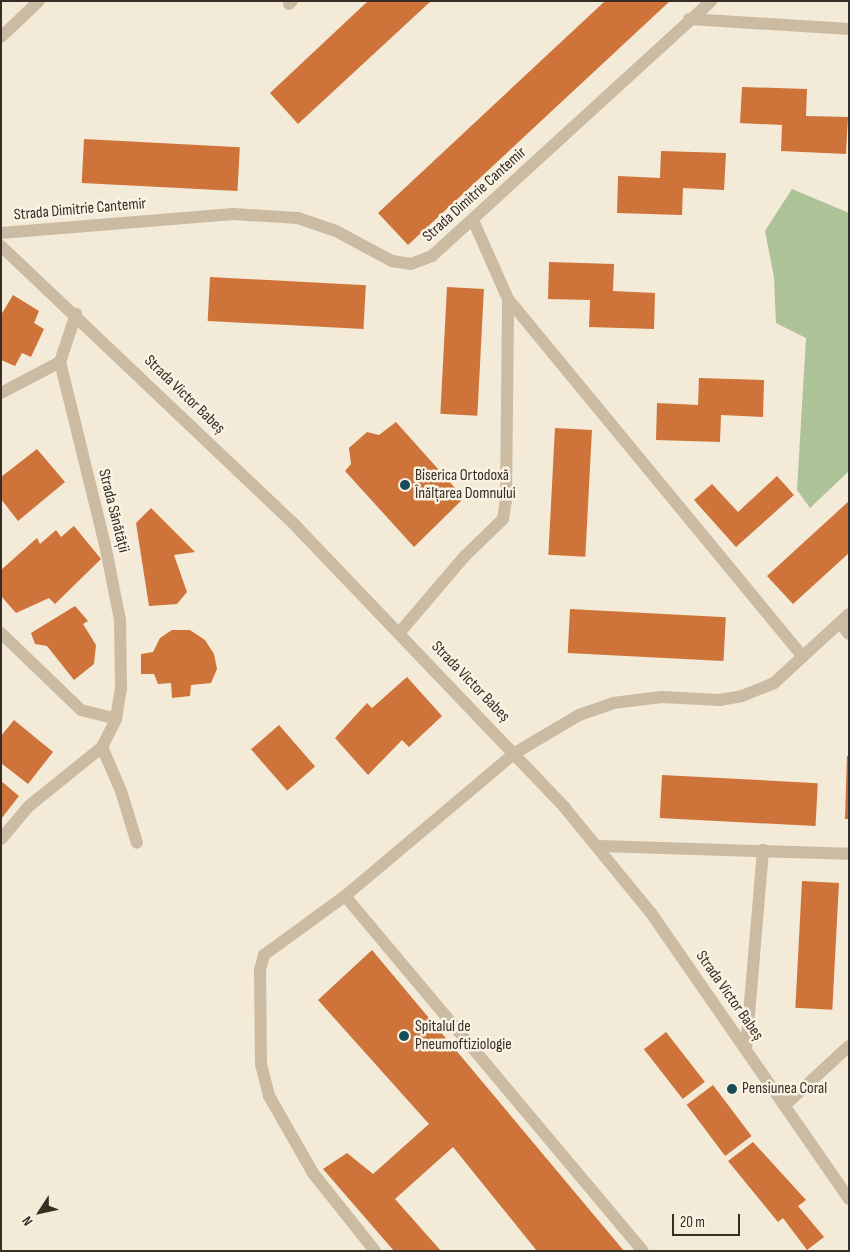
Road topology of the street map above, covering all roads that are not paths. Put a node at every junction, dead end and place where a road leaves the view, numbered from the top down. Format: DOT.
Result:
graph roads {
  1 [pos="39,1"];
  2 [pos="711,1"];
  3 [pos="690,19"];
  4 [pos="849,29"];
  5 [pos="1,37"];
  6 [pos="474,220"];
  7 [pos="1,234"];
  8 [pos="1,246"];
  9 [pos="508,299"];
  10 [pos="76,314"];
  11 [pos="60,362"];
  12 [pos="1,393"];
  13 [pos="844,618"];
  14 [pos="400,632"];
  15 [pos="1,633"];
  16 [pos="849,634"];
  17 [pos="802,656"];
  18 [pos="116,719"];
  19 [pos="102,747"];
  20 [pos="515,753"];
  21 [pos="1,839"];
  22 [pos="137,843"];
  23 [pos="598,846"];
  24 [pos="764,850"];
  25 [pos="849,854"];
  26 [pos="345,896"];
  27 [pos="849,1046"];
  28 [pos="746,1049"];
  29 [pos="785,1105"];
  30 [pos="849,1199"];
  31 [pos="375,1251"];
  32 [pos="643,1251"];
  1 -- 5 [label="street"];
  2 -- 3 [label="street, Strada Dimitrie Cantemir"];
  3 -- 4 [label="street"];
  3 -- 6 [label="street, Strada Dimitrie Cantemir"];
  6 -- 7 [label="street, Strada Dimitrie Cantemir"];
  6 -- 9 [label="street"];
  8 -- 10 [label="street, Strada Victor Babeș"];
  9 -- 14 [label="street"];
  9 -- 17 [label="street"];
  10 -- 11 [label="street"];
  10 -- 14 [label="street, Strada Victor Babeș"];
  11 -- 12 [label="street"];
  11 -- 18 [label="street, Strada Sănătății"];
  13 -- 16 [label="street"];
  13 -- 17 [label="street"];
  14 -- 20 [label="street, Strada Victor Babeș"];
  15 -- 18 [label="street"];
  17 -- 20 [label="street"];
  18 -- 19 [label="street, Strada Sănătății"];
  19 -- 21 [label="street, Strada Sănătății"];
  19 -- 22 [label="street"];
  20 -- 23 [label="street, Strada Victor Babeș"];
  20 -- 26 [label="street"];
  23 -- 24 [label="street"];
  23 -- 28 [label="street, Strada Victor Babeș"];
  24 -- 25 [label="street"];
  24 -- 28 [label="street"];
  26 -- 31 [label="street"];
  26 -- 32 [label="street"];
  27 -- 29 [label="street"];
  28 -- 29 [label="street, Strada Victor Babeș"];
  29 -- 30 [label="street, Strada Victor Babeș"];
}
